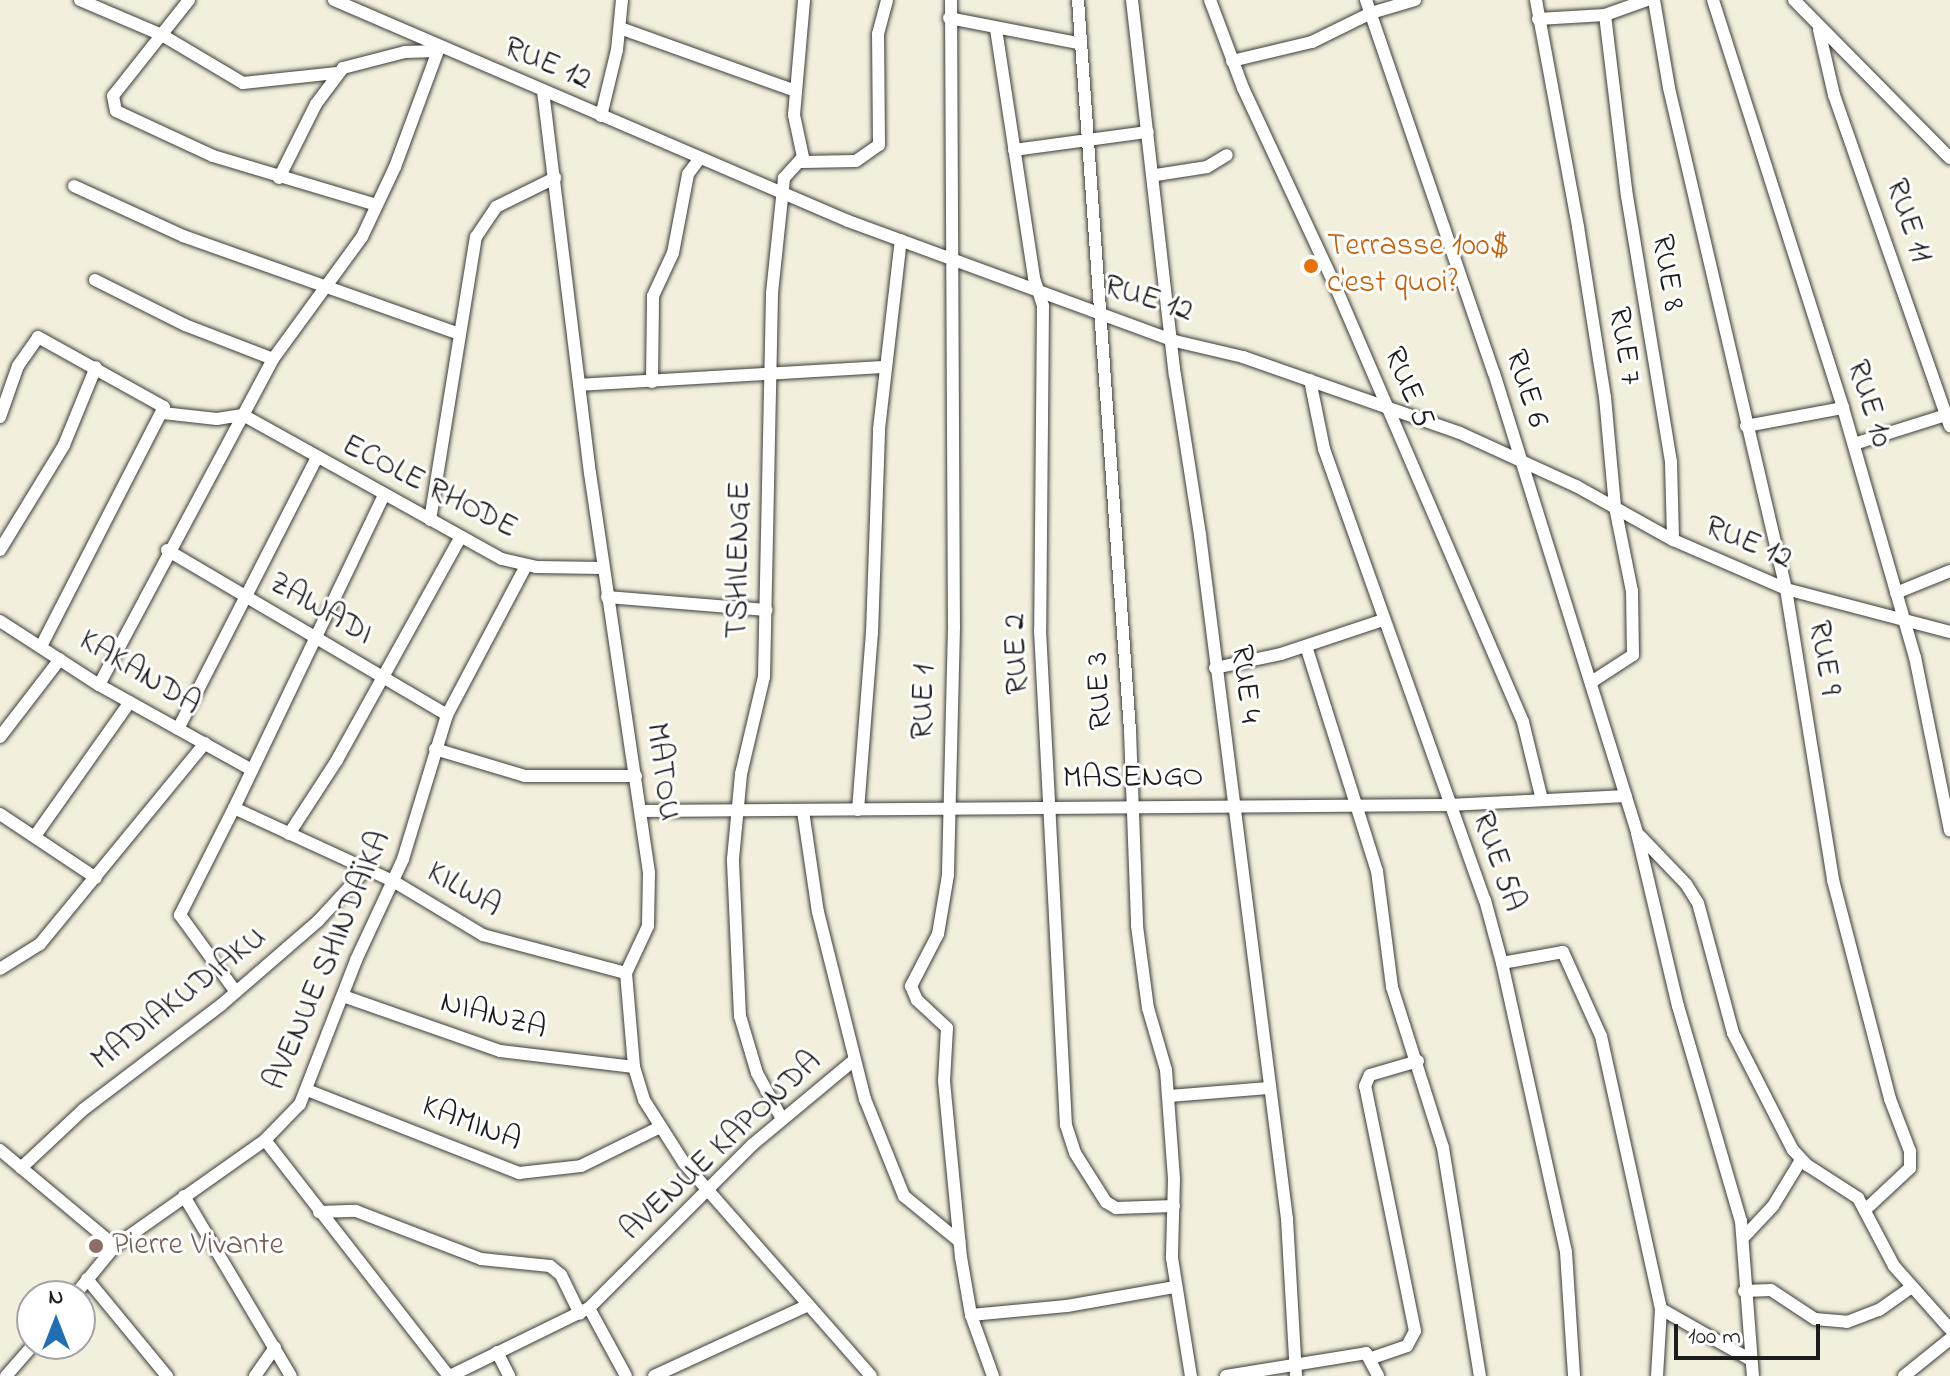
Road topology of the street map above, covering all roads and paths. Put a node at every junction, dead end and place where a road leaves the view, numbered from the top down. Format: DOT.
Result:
graph roads {
  1 [pos="80,0"];
  2 [pos="189,0"];
  3 [pos="334,0"];
  4 [pos="622,0"];
  5 [pos="804,0"];
  6 [pos="887,0"];
  7 [pos="951,0"];
  8 [pos="1078,0"];
  9 [pos="1132,0"];
  10 [pos="1210,0"];
  11 [pos="1366,0"];
  12 [pos="1415,0"];
  13 [pos="1536,0"];
  14 [pos="1647,0"];
  15 [pos="1654,0"];
  16 [pos="1713,0"];
  17 [pos="1794,0"];
  18 [pos="1371,13"];
  19 [pos="1605,15"];
  20 [pos="949,18"];
  21 [pos="1538,19"];
  22 [pos="620,28"];
  23 [pos="996,29"];
  24 [pos="1819,30"];
  25 [pos="162,35"];
  26 [pos="1078,43"];
  27 [pos="438,49"];
  28 [pos="1232,61"];
  29 [pos="337,73"];
  30 [pos="543,91"];
  31 [pos="796,91"];
  32 [pos="601,116"];
  33 [pos="1148,132"];
  34 [pos="1087,139"];
  35 [pos="1014,150"];
  36 [pos="1227,155"];
  37 [pos="1949,156"];
  38 [pos="700,158"];
  39 [pos="802,162"];
  40 [pos="1156,175"];
  41 [pos="279,178"];
  42 [pos="555,178"];
  43 [pos="74,186"];
  44 [pos="781,194"];
  45 [pos="376,205"];
  46 [pos="901,240"];
  47 [pos="950,258"];
  48 [pos="95,280"];
  49 [pos="329,286"];
  50 [pos="1039,291"];
  51 [pos="1102,313"];
  52 [pos="459,334"];
  53 [pos="1173,340"];
  54 [pos="273,359"];
  55 [pos="96,367"];
  56 [pos="885,367"];
  57 [pos="769,374"];
  58 [pos="1310,380"];
  59 [pos="652,382"];
  60 [pos="579,385"];
  61 [pos="1385,404"];
  62 [pos="1843,408"];
  63 [pos="163,413"];
  64 [pos="243,415"];
  65 [pos="0,417"];
  66 [pos="1948,420"];
  67 [pos="1746,426"];
  68 [pos="1854,444"];
  69 [pos="316,459"];
  70 [pos="1520,459"];
  71 [pos="384,495"];
  72 [pos="1615,507"];
  73 [pos="430,520"];
  74 [pos="460,538"];
  75 [pos="1673,540"];
  76 [pos="0,550"];
  77 [pos="167,550"];
  78 [pos="526,566"];
  79 [pos="603,568"];
  80 [pos="1950,571"];
  81 [pos="1786,589"];
  82 [pos="1896,593"];
  83 [pos="243,595"];
  84 [pos="607,597"];
  85 [pos="766,610"];
  86 [pos="1383,620"];
  87 [pos="0,621"];
  88 [pos="1905,622"];
  89 [pos="1950,632"];
  90 [pos="316,637"];
  91 [pos="41,646"];
  92 [pos="1306,646"];
  93 [pos="60,659"];
  94 [pos="1215,668"];
  95 [pos="383,677"];
  96 [pos="1593,681"];
  97 [pos="99,685"];
  98 [pos="130,702"];
  99 [pos="447,715"];
  100 [pos="178,729"];
  101 [pos="0,737"];
  102 [pos="205,743"];
  103 [pos="435,749"];
  104 [pos="252,770"];
  105 [pos="636,776"];
  106 [pos="1626,796"];
  107 [pos="1542,800"];
  108 [pos="1132,804"];
  109 [pos="1233,804"];
  110 [pos="1052,805"];
  111 [pos="1449,805"];
  112 [pos="1355,806"];
  113 [pos="234,808"];
  114 [pos="948,809"];
  115 [pos="737,810"];
  116 [pos="858,810"];
  117 [pos="641,811"];
  118 [pos="803,811"];
  119 [pos="0,814"];
  120 [pos="1950,830"];
  121 [pos="1637,833"];
  122 [pos="289,834"];
  123 [pos="35,836"];
  124 [pos="367,868"];
  125 [pos="96,878"];
  126 [pos="393,881"];
  127 [pos="1502,963"];
  128 [pos="0,969"];
  129 [pos="626,973"];
  130 [pos="236,992"];
  131 [pos="343,996"];
  132 [pos="854,1060"];
  133 [pos="1418,1061"];
  134 [pos="634,1067"];
  135 [pos="1269,1088"];
  136 [pos="307,1090"];
  137 [pos="1169,1096"];
  138 [pos="782,1119"];
  139 [pos="660,1127"];
  140 [pos="265,1140"];
  141 [pos="0,1150"];
  142 [pos="1801,1160"];
  143 [pos="21,1168"];
  144 [pos="709,1190"];
  145 [pos="184,1196"];
  146 [pos="1174,1206"];
  147 [pos="1865,1210"];
  148 [pos="319,1212"];
  149 [pos="1743,1238"];
  150 [pos="960,1242"];
  151 [pos="115,1246"];
  152 [pos="87,1279"];
  153 [pos="1175,1287"];
  154 [pos="1910,1288"];
  155 [pos="1744,1291"];
  156 [pos="806,1306"];
  157 [pos="1661,1309"];
  158 [pos="585,1311"];
  159 [pos="971,1315"];
  160 [pos="1950,1329"];
  161 [pos="1950,1339"];
  162 [pos="275,1347"];
  163 [pos="497,1352"];
  164 [pos="1369,1355"];
  165 [pos="20,1360"];
  166 [pos="1751,1360"];
  167 [pos="1296,1372"];
  168 [pos="6,1376"];
  169 [pos="167,1376"];
  170 [pos="255,1376"];
  171 [pos="291,1376"];
  172 [pos="450,1376"];
  173 [pos="509,1376"];
  174 [pos="626,1376"];
  175 [pos="654,1376"];
  176 [pos="871,1376"];
  177 [pos="993,1376"];
  178 [pos="1191,1376"];
  179 [pos="1226,1376"];
  180 [pos="1378,1376"];
  181 [pos="1480,1376"];
  182 [pos="1574,1376"];
  183 [pos="1657,1376"];
  184 [pos="1753,1376"];
  185 [pos="1904,1376"];
  1 -- 25 [label="street"];
  2 -- 25 [label="street"];
  3 -- 27 [label="street, RUE 12"];
  4 -- 22 [label="street"];
  5 -- 31 [label="street"];
  6 -- 39 [label="street"];
  7 -- 20 [label="street, RUE 1"];
  8 -- 26 [label="street, RUE 3"];
  9 -- 33 [label="street, RUE 4"];
  10 -- 28 [label="street, RUE 5"];
  11 -- 18 [label="street, RUE 6"];
  12 -- 18 [label="street"];
  13 -- 21 [label="street, RUE 7"];
  14 -- 19 [label="street"];
  15 -- 67 [label="street, RUE 9"];
  16 -- 62 [label="street, RUE 10"];
  17 -- 24 [label="street"];
  18 -- 28 [label="street"];
  18 -- 70 [label="street, RUE 6"];
  19 -- 21 [label="street"];
  19 -- 75 [label="street, RUE 8"];
  20 -- 23 [label="street"];
  20 -- 47 [label="street, RUE 1"];
  21 -- 72 [label="street, RUE 7"];
  22 -- 31 [label="street"];
  22 -- 32 [label="street"];
  23 -- 26 [label="street"];
  23 -- 35 [label="street, RUE 2"];
  24 -- 37 [label="street"];
  24 -- 66 [label="street, RUE 11"];
  25 -- 29 [label="street"];
  25 -- 41 [label="street"];
  26 -- 34 [label="street, RUE 3"];
  27 -- 29 [label="street"];
  27 -- 30 [label="street, RUE 12"];
  27 -- 45 [label="street"];
  28 -- 61 [label="street, RUE 5"];
  29 -- 41 [label="street"];
  30 -- 32 [label="street, RUE 12"];
  30 -- 42 [label="street, MATOU"];
  31 -- 39 [label="street"];
  32 -- 38 [label="street, RUE 12"];
  33 -- 34 [label="street"];
  33 -- 40 [label="street, RUE 4"];
  34 -- 35 [label="street"];
  34 -- 51 [label="street, RUE 3"];
  35 -- 50 [label="street, RUE 2"];
  36 -- 40 [label="street"];
  38 -- 44 [label="street, RUE 12"];
  38 -- 59 [label="street"];
  39 -- 44 [label="street, TSHILENGE"];
  40 -- 53 [label="street, RUE 4"];
  41 -- 45 [label="street"];
  42 -- 52 [label="street"];
  42 -- 60 [label="street, MATOU"];
  43 -- 49 [label="street"];
  44 -- 46 [label="street, RUE 12"];
  44 -- 57 [label="street, TSHILENGE"];
  45 -- 49 [label="street"];
  46 -- 47 [label="street, RUE 12"];
  46 -- 56 [label="street"];
  47 -- 50 [label="street, RUE 12"];
  47 -- 114 [label="street, RUE 1"];
  48 -- 54 [label="street"];
  49 -- 52 [label="street"];
  49 -- 54 [label="street"];
  50 -- 51 [label="street, RUE 12"];
  50 -- 110 [label="street, RUE 2"];
  51 -- 53 [label="street, RUE 12"];
  51 -- 108 [label="street, RUE 3"];
  52 -- 73 [label="street"];
  53 -- 58 [label="street, RUE 12"];
  53 -- 94 [label="street, RUE 4"];
  54 -- 64 [label="street"];
  55 -- 63 [label="street"];
  55 -- 65 [label="street"];
  55 -- 76 [label="street"];
  56 -- 57 [label="street"];
  56 -- 116 [label="street"];
  57 -- 59 [label="street"];
  57 -- 85 [label="street, TSHILENGE"];
  58 -- 61 [label="street, RUE 12"];
  58 -- 86 [label="street, RUE 5A"];
  59 -- 60 [label="street"];
  60 -- 79 [label="street, MATOU"];
  61 -- 70 [label="street, RUE 12"];
  61 -- 107 [label="street, RUE 5"];
  62 -- 67 [label="street"];
  62 -- 68 [label="street, RUE 10"];
  63 -- 64 [label="street"];
  63 -- 91 [label="street"];
  64 -- 69 [label="street, ECOLE RHODE"];
  64 -- 77 [label="street"];
  66 -- 68 [label="street"];
  67 -- 81 [label="street, RUE 9"];
  68 -- 82 [label="street, RUE 10"];
  69 -- 71 [label="street, ECOLE RHODE"];
  69 -- 83 [label="street"];
  70 -- 72 [label="street, RUE 12"];
  70 -- 96 [label="street, RUE 6"];
  71 -- 73 [label="street, ECOLE RHODE"];
  71 -- 90 [label="street"];
  72 -- 75 [label="street, RUE 12"];
  72 -- 96 [label="street, RUE 7"];
  73 -- 74 [label="street, ECOLE RHODE"];
  74 -- 78 [label="street, ECOLE RHODE"];
  74 -- 95 [label="street"];
  75 -- 81 [label="street, RUE 12"];
  77 -- 83 [label="street, ZAWADI"];
  77 -- 97 [label="street"];
  78 -- 79 [label="street, ECOLE RHODE"];
  78 -- 99 [label="street, AVENUE SHINDAÏKA"];
  79 -- 84 [label="street, MATOU"];
  80 -- 82 [label="street"];
  81 -- 88 [label="street, RUE 12"];
  81 -- 147 [label="street, RUE 9"];
  82 -- 88 [label="street, RUE 10"];
  83 -- 90 [label="street, ZAWADI"];
  83 -- 100 [label="street"];
  84 -- 85 [label="street"];
  84 -- 105 [label="street, MATOU"];
  85 -- 115 [label="street, TSHILENGE"];
  86 -- 92 [label="street"];
  86 -- 111 [label="street, RUE 5A"];
  87 -- 91 [label="street, KAKANDA"];
  88 -- 89 [label="street, RUE 12"];
  88 -- 120 [label="street, RUE 10"];
  90 -- 95 [label="street, ZAWADI"];
  90 -- 104 [label="street"];
  91 -- 93 [label="street, KAKANDA"];
  92 -- 94 [label="street"];
  92 -- 112 [label="street"];
  93 -- 97 [label="street, KAKANDA"];
  93 -- 101 [label="street"];
  94 -- 109 [label="street, RUE 4"];
  95 -- 99 [label="street, ZAWADI"];
  95 -- 122 [label="street"];
  96 -- 106 [label="street, RUE 6"];
  97 -- 98 [label="street, KAKANDA"];
  98 -- 100 [label="street, KAKANDA"];
  98 -- 123 [label="street"];
  99 -- 103 [label="street, AVENUE SHINDAÏKA"];
  100 -- 102 [label="street, KAKANDA"];
  102 -- 104 [label="street, KAKANDA"];
  102 -- 125 [label="street"];
  103 -- 105 [label="street"];
  103 -- 126 [label="street, AVENUE SHINDAÏKA"];
  104 -- 113 [label="street"];
  105 -- 117 [label="street, MATOU"];
  106 -- 107 [label="street, MASENGO"];
  106 -- 121 [label="street, RUE 6"];
  107 -- 111 [label="street, MASENGO"];
  108 -- 109 [label="street, MASENGO"];
  108 -- 110 [label="street, MASENGO"];
  108 -- 137 [label="street, RUE 3"];
  109 -- 112 [label="street, MASENGO"];
  109 -- 135 [label="street, RUE 4"];
  110 -- 114 [label="street, MASENGO"];
  110 -- 146 [label="street, RUE 2"];
  111 -- 112 [label="street, MASENGO"];
  111 -- 127 [label="street, RUE 5A"];
  112 -- 133 [label="street"];
  113 -- 122 [label="street, KILWA"];
  113 -- 130 [label="street"];
  114 -- 116 [label="street, MASENGO"];
  114 -- 150 [label="street, RUE 1"];
  115 -- 117 [label="street, MASENGO"];
  115 -- 118 [label="street, MASENGO"];
  115 -- 138 [label="street, TSHILENGE"];
  116 -- 118 [label="street, MASENGO"];
  117 -- 129 [label="street, MATOU"];
  118 -- 132 [label="street, AVENUE KAPONDA"];
  119 -- 123 [label="street"];
  121 -- 142 [label="street"];
  121 -- 149 [label="street, RUE 6"];
  122 -- 124 [label="street, KILWA"];
  123 -- 125 [label="street"];
  124 -- 126 [label="street, KILWA"];
  124 -- 130 [label="street, MADIAKUDIAKU"];
  125 -- 128 [label="street"];
  126 -- 129 [label="street, KILWA"];
  126 -- 131 [label="street, AVENUE SHINDAÏKA"];
  127 -- 157 [label="street"];
  127 -- 182 [label="street, RUE 5A"];
  129 -- 134 [label="street, MATOU"];
  130 -- 143 [label="street, MADIAKUDIAKU"];
  131 -- 134 [label="street, NIANZA"];
  131 -- 136 [label="street, AVENUE SHINDAÏKA"];
  132 -- 138 [label="street, AVENUE KAPONDA"];
  132 -- 150 [label="street"];
  133 -- 164 [label="street"];
  133 -- 181 [label="street"];
  134 -- 139 [label="street, MATOU"];
  135 -- 137 [label="street"];
  135 -- 167 [label="street, RUE 4"];
  136 -- 139 [label="street, KAMINA"];
  136 -- 140 [label="street, AVENUE SHINDAÏKA"];
  137 -- 146 [label="street, RUE 3"];
  138 -- 144 [label="street, AVENUE KAPONDA"];
  139 -- 144 [label="street, MATOU"];
  140 -- 145 [label="street, AVENUE SHINDAÏKA"];
  140 -- 148 [label="street"];
  141 -- 143 [label="street"];
  142 -- 147 [label="street"];
  142 -- 149 [label="street"];
  143 -- 151 [label="street"];
  144 -- 156 [label="street, MATOU"];
  144 -- 158 [label="street, AVENUE KAPONDA"];
  145 -- 151 [label="street, AVENUE SHINDAÏKA"];
  145 -- 162 [label="street"];
  146 -- 153 [label="street, RUE 3"];
  147 -- 154 [label="street"];
  148 -- 158 [label="street"];
  148 -- 172 [label="street"];
  149 -- 155 [label="street, RUE 6"];
  150 -- 159 [label="street, RUE 1"];
  151 -- 152 [label="street, AVENUE SHINDAÏKA"];
  152 -- 169 [label="street"];
  153 -- 159 [label="street"];
  153 -- 178 [label="street, RUE 3"];
  154 -- 155 [label="street"];
  154 -- 160 [label="street"];
  155 -- 166 [label="street, RUE 6"];
  156 -- 175 [label="street"];
  156 -- 176 [label="street, MATOU"];
  157 -- 166 [label="street"];
  157 -- 183 [label="street"];
  158 -- 163 [label="street, AVENUE KAPONDA"];
  158 -- 174 [label="street"];
  159 -- 177 [label="street, RUE 1"];
  161 -- 185 [label="street"];
  162 -- 170 [label="street"];
  162 -- 171 [label="street"];
  163 -- 172 [label="street, AVENUE KAPONDA"];
  163 -- 173 [label="street"];
  164 -- 167 [label="street"];
  164 -- 180 [label="street"];
  165 -- 168 [label="street"];
  166 -- 184 [label="street, RUE 6"];
  167 -- 179 [label="street"];
}
